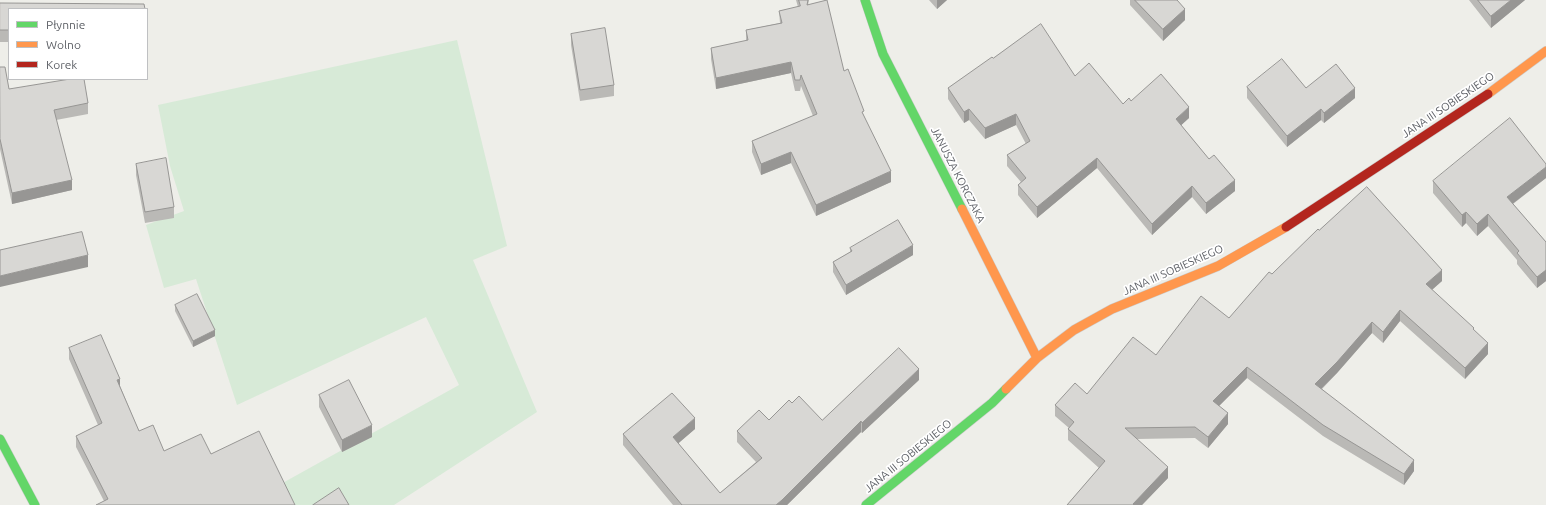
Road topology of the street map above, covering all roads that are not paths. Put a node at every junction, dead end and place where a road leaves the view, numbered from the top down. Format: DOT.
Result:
graph roads {
  1 [pos="865,0"];
  2 [pos="1546,51"];
  3 [pos="1037,358"];
  4 [pos="0,439"];
  5 [pos="35,505"];
  6 [pos="866,505"];
  1 -- 3 [label="street, JANUSZA KORCZAKA"];
  2 -- 3 [label="street, JANA III SOBIESKIEGO"];
  3 -- 6 [label="street, JANA III SOBIESKIEGO"];
  4 -- 5 [label="street"];
}
